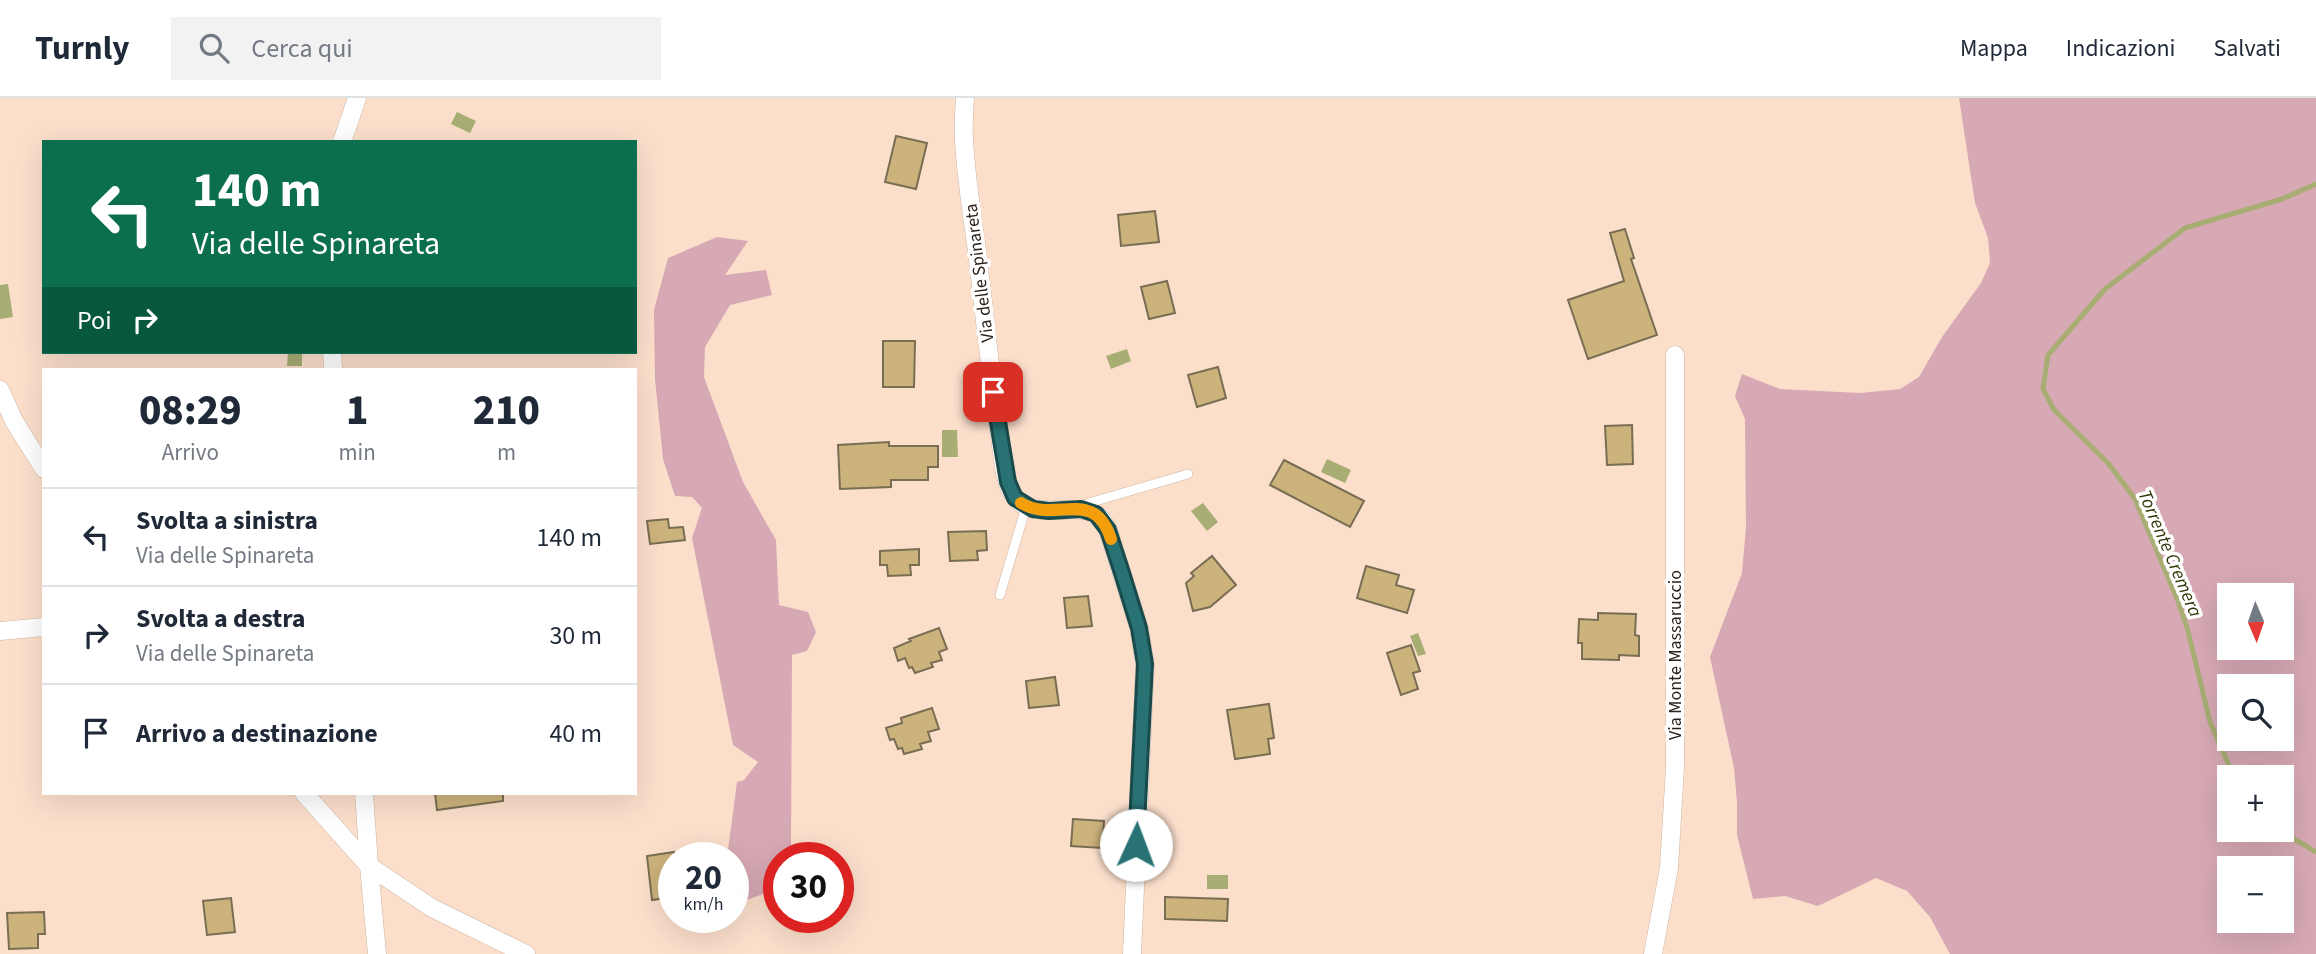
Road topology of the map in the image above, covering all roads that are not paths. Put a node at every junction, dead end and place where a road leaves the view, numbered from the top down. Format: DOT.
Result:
graph roads {
  1 [pos="358,98"];
  2 [pos="965,98"];
  3 [pos="343,140"];
  4 [pos="1675,355"];
  5 [pos="0,390"];
  6 [pos="42,466"];
  7 [pos="1188,474"];
  8 [pos="1026,507"];
  9 [pos="1073,508"];
  10 [pos="1000,595"];
  11 [pos="42,627"];
  12 [pos="0,631"];
  13 [pos="306,795"];
  14 [pos="364,795"];
  15 [pos="369,866"];
  16 [pos="377,954"];
  17 [pos="526,954"];
  18 [pos="1132,954"];
  19 [pos="1653,954"];
  1 -- 3 [label="street"];
  2 -- 8 [label="street, Via delle Spinareta"];
  4 -- 19 [label="street, Via Monte Massaruccio"];
  5 -- 6 [label="street"];
  7 -- 9 [label="lane"];
  8 -- 9 [label="street"];
  8 -- 10 [label="lane"];
  9 -- 18 [label="street"];
  11 -- 12 [label="street"];
  13 -- 15 [label="street"];
  14 -- 15 [label="street"];
  15 -- 16 [label="street"];
  15 -- 17 [label="street"];
}
